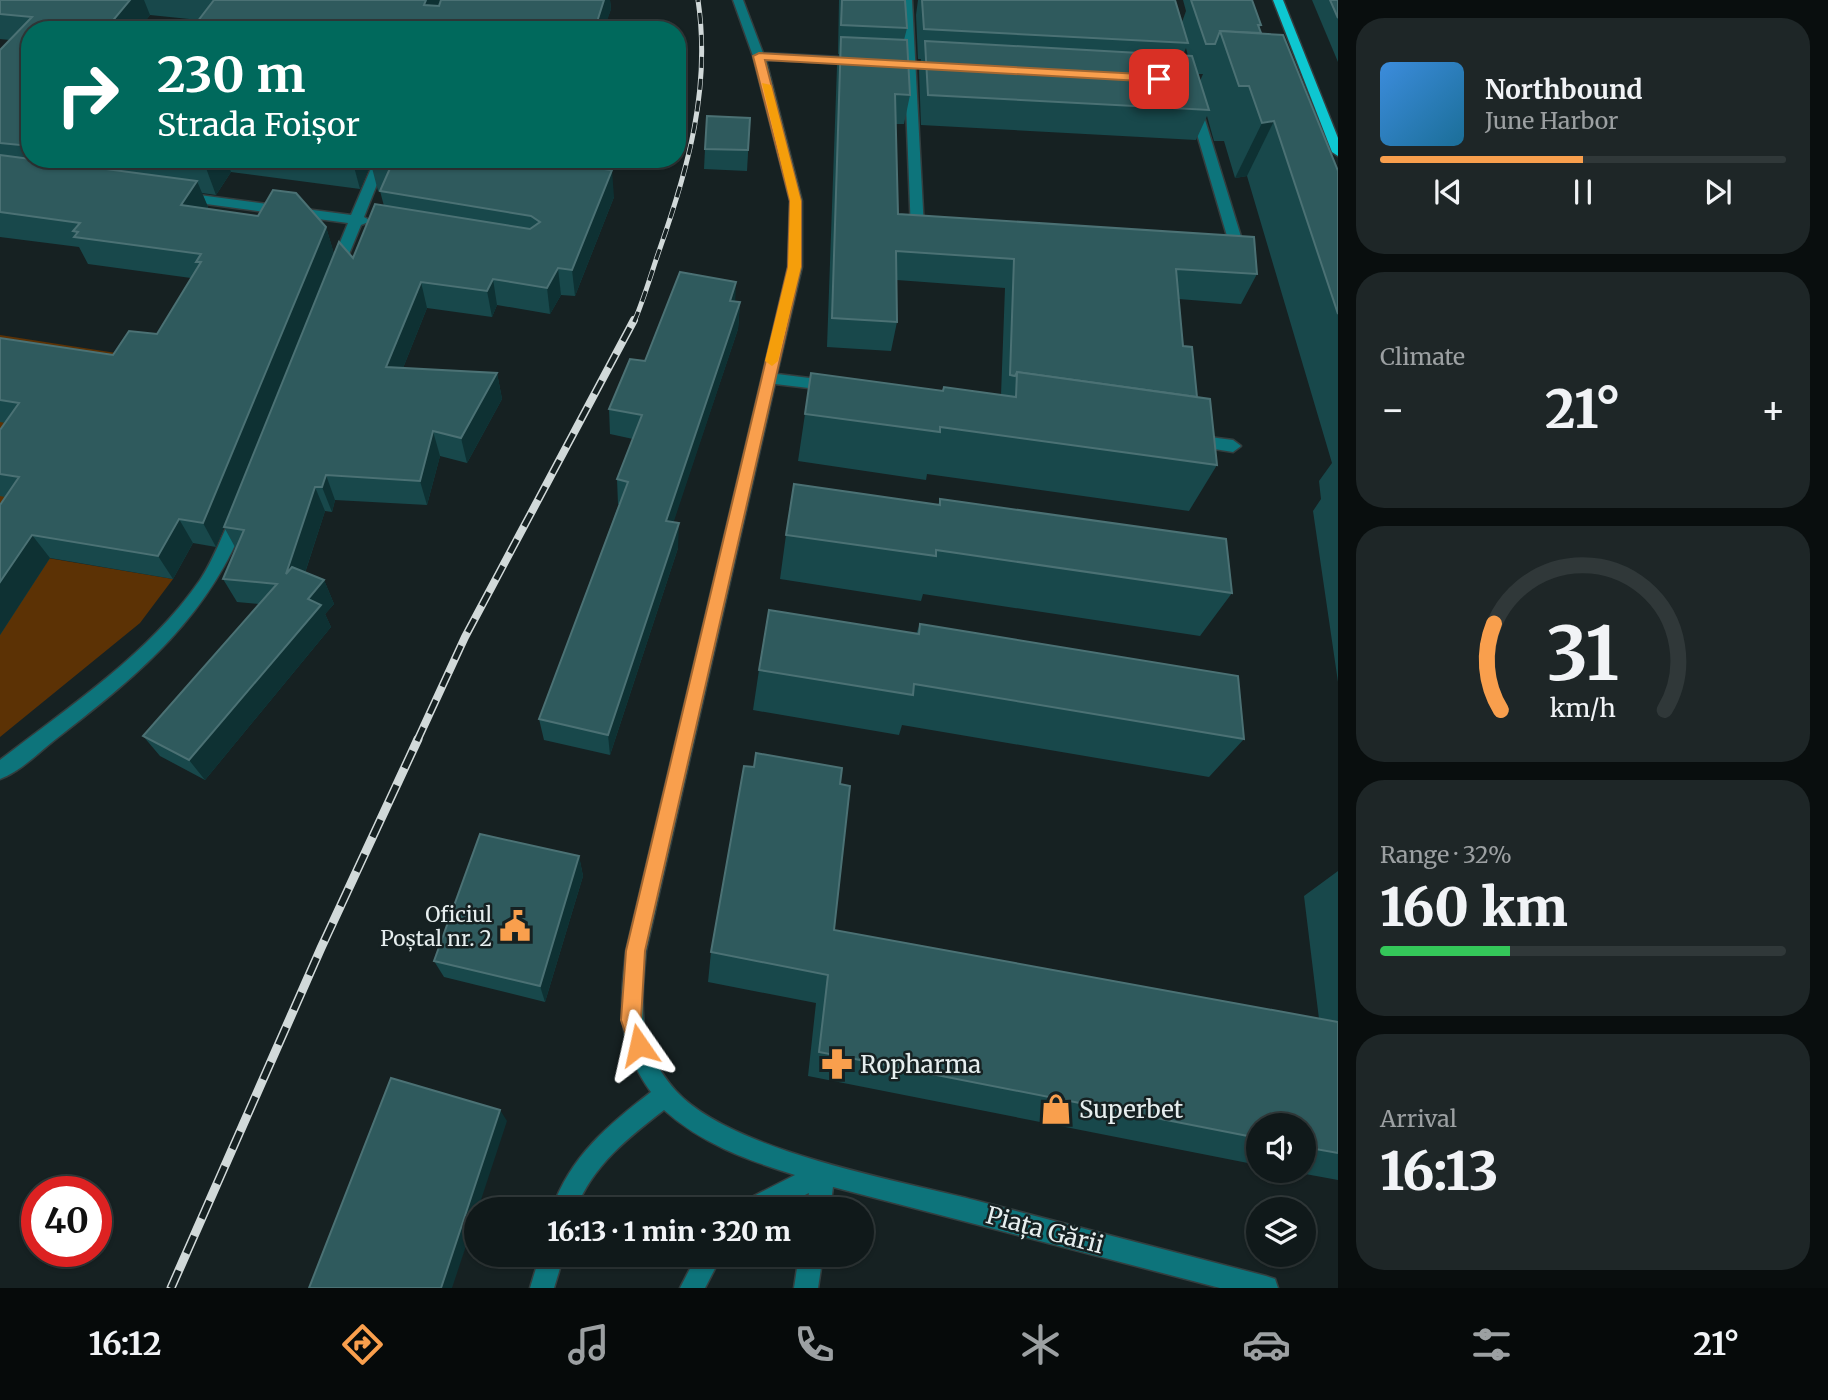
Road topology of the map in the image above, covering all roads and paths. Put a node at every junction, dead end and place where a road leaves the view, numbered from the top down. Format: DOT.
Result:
graph roads {
  1 [pos="738,0"];
  2 [pos="907,0"];
  3 [pos="1278,0"];
  4 [pos="759,56"];
  5 [pos="870,62"];
  6 [pos="897,63"];
  7 [pos="911,64"];
  8 [pos="924,65"];
  9 [pos="1296,86"];
  10 [pos="1310,86"];
  11 [pos="1190,90"];
  12 [pos="1338,152"];
  13 [pos="378,168"];
  14 [pos="176,196"];
  15 [pos="356,220"];
  16 [pos="380,224"];
  17 [pos="931,233"];
  18 [pos="1226,255"];
  19 [pos="332,281"];
  20 [pos="768,378"];
  21 [pos="851,389"];
  22 [pos="1181,439"];
  23 [pos="1233,446"];
  24 [pos="246,499"];
  25 [pos="0,771"];
  26 [pos="664,1096"];
  27 [pos="824,1173"];
  28 [pos="567,1197"];
  29 [pos="776,1197"];
  30 [pos="820,1197"];
  31 [pos="548,1267"];
  32 [pos="703,1267"];
  33 [pos="809,1267"];
  34 [pos="542,1288"];
  35 [pos="692,1288"];
  36 [pos="806,1288"];
  37 [pos="1266,1288"];
  1 -- 4 [label="street, Piața Gării"];
  2 -- 7 [label="street"];
  3 -- 10 [label="main road"];
  4 -- 5 [label="street"];
  4 -- 20 [label="street, Piața Gării"];
  6 -- 7 [label="street"];
  7 -- 8 [label="street"];
  7 -- 17 [label="street"];
  9 -- 10 [label="street"];
  10 -- 12 [label="main road"];
  11 -- 18 [label="street"];
  13 -- 15 [label="street"];
  14 -- 15 [label="street"];
  15 -- 16 [label="street"];
  15 -- 19 [label="street"];
  20 -- 21 [label="street"];
  20 -- 26 [label="street, Piața Gării"];
  22 -- 23 [label="street"];
  24 -- 25 [label="street"];
  26 -- 27 [label="street, Piața Gării"];
  26 -- 28 [label="street"];
  27 -- 29 [label="street"];
  27 -- 30 [label="street"];
  27 -- 37 [label="street, Piața Gării"];
  31 -- 34 [label="street"];
  32 -- 35 [label="street"];
  33 -- 36 [label="street"];
}
